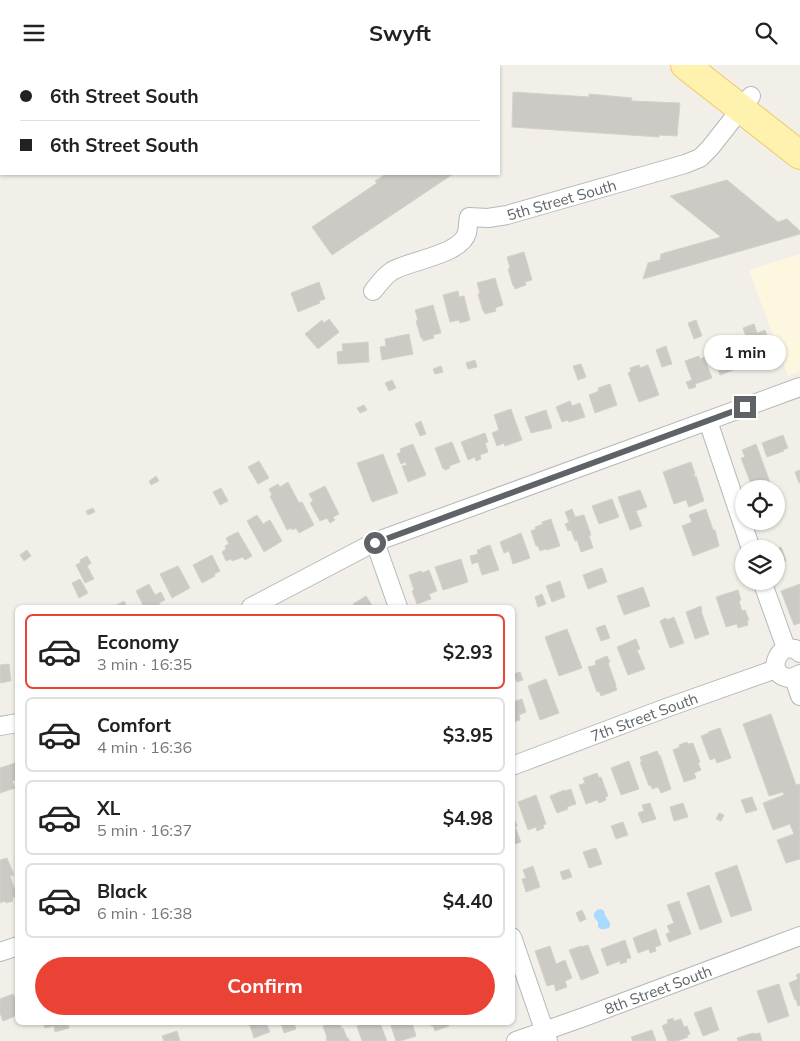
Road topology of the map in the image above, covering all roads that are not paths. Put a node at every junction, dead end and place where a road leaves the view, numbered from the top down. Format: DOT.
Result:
graph roads {
  1 [pos="685,65"];
  2 [pos="710,65"];
  3 [pos="746,103"];
  4 [pos="800,134"];
  5 [pos="800,155"];
  6 [pos="373,291"];
  7 [pos="800,387"];
  8 [pos="708,421"];
  9 [pos="748,540"];
  10 [pos="375,543"];
  11 [pos="766,590"];
  12 [pos="255,605"];
  13 [pos="397,605"];
  14 [pos="793,651"];
  15 [pos="776,669"];
  16 [pos="797,676"];
  17 [pos="800,696"];
  18 [pos="15,724"];
  19 [pos="0,726"];
  20 [pos="515,765"];
  21 [pos="800,936"];
  22 [pos="515,946"];
  23 [pos="15,947"];
  24 [pos="0,952"];
  25 [pos="546,1036"];
  26 [pos="516,1041"];
  1 -- 3 [label="main road"];
  2 -- 3 [label="main road"];
  3 -- 4 [label="main road"];
  3 -- 5 [label="main road"];
  3 -- 6 [label="street, 5th Street South"];
  7 -- 8 [label="street"];
  8 -- 9 [label="street"];
  8 -- 10 [label="street"];
  10 -- 12 [label="street"];
  10 -- 13 [label="street"];
  11 -- 14 [label="street"];
  14 -- 15 [label="street"];
  15 -- 16 [label="street"];
  15 -- 20 [label="street, 7th Street South"];
  16 -- 17 [label="street"];
  18 -- 19 [label="street"];
  21 -- 25 [label="street, 8th Street South"];
  22 -- 25 [label="street"];
  23 -- 24 [label="street"];
  25 -- 26 [label="street, 8th Street South"];
}
